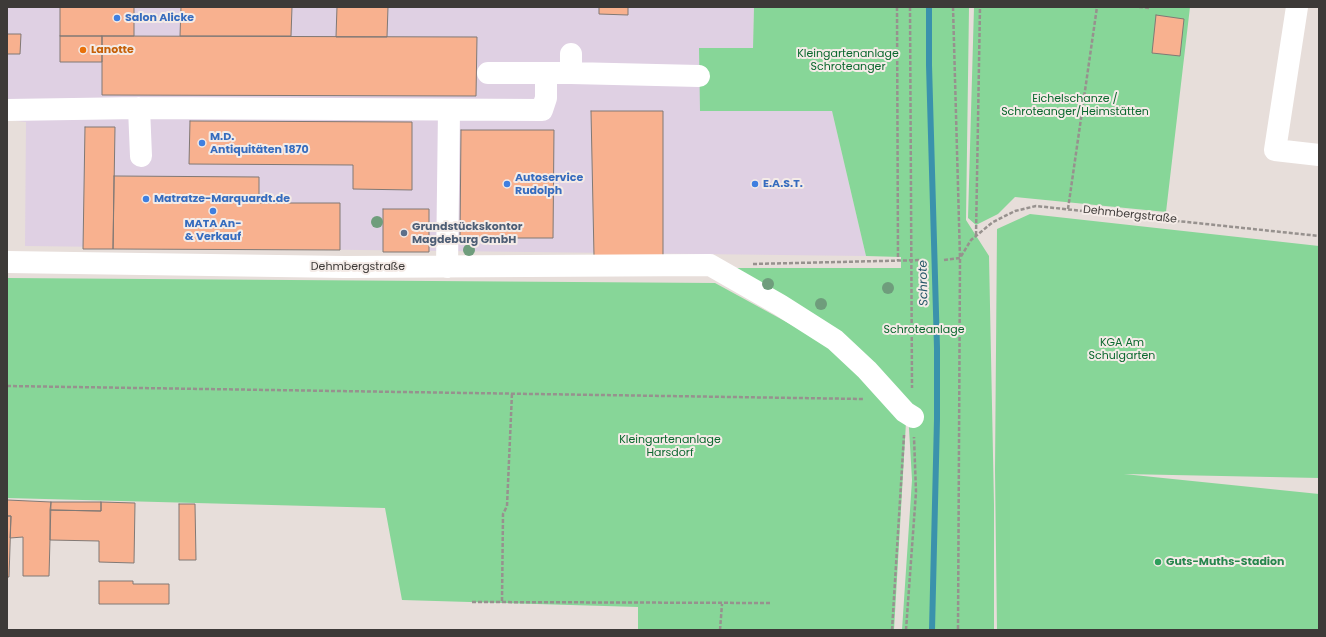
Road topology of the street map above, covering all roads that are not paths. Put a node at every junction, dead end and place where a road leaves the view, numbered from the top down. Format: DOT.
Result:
graph roads {
  1 [pos="1297,7"];
  2 [pos="488,73"];
  3 [pos="546,73"];
  4 [pos="699,76"];
  5 [pos="139,108"];
  6 [pos="7,110"];
  7 [pos="449,110"];
  8 [pos="1319,155"];
  9 [pos="140,156"];
  10 [pos="7,262"];
  11 [pos="447,267"];
  12 [pos="908,424"];
  1 -- 8 [label="street"];
  2 -- 3 [label="street"];
  3 -- 4 [label="street"];
  3 -- 7 [label="street"];
  5 -- 6 [label="street"];
  5 -- 7 [label="street"];
  5 -- 9 [label="street"];
  7 -- 11 [label="street"];
  10 -- 11 [label="street, Dehmbergstraße"];
  11 -- 12 [label="street, Dehmbergstraße"];
}
